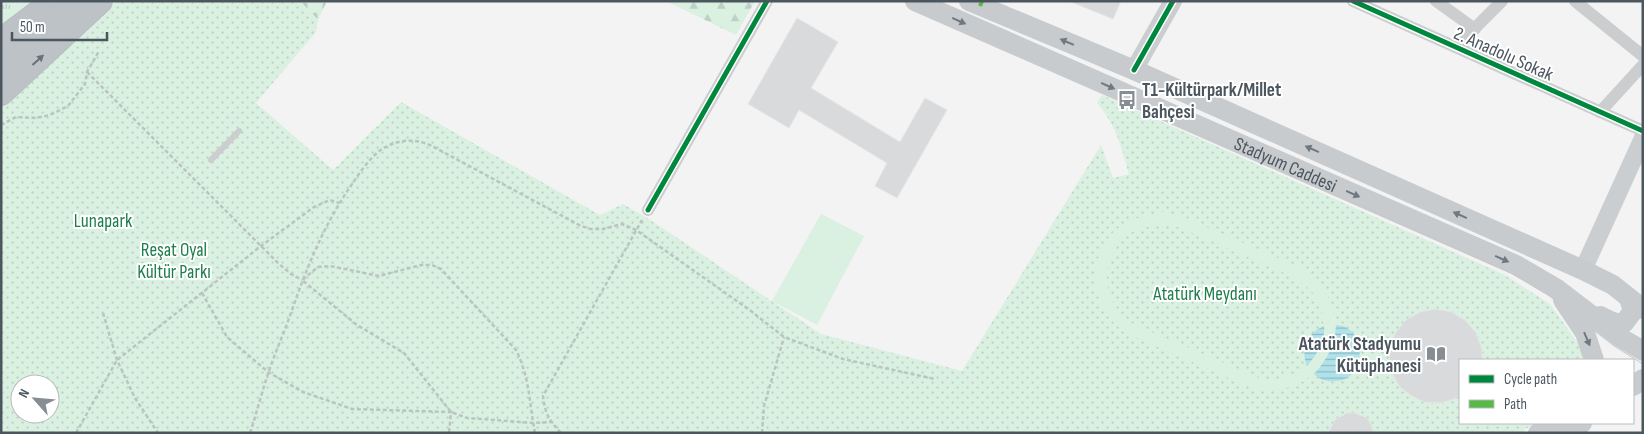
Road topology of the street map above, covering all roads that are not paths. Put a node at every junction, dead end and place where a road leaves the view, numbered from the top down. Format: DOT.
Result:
graph roads {
  1 [pos="54,1"];
  2 [pos="80,1"];
  3 [pos="100,1"];
  4 [pos="767,1"];
  5 [pos="915,1"];
  6 [pos="969,1"];
  7 [pos="1173,1"];
  8 [pos="1353,1"];
  9 [pos="1436,1"];
  10 [pos="1502,1"];
  11 [pos="1575,1"];
  12 [pos="1475,30"];
  13 [pos="1,41"];
  14 [pos="1456,47"];
  15 [pos="1643,56"];
  16 [pos="1643,65"];
  17 [pos="1,69"];
  18 [pos="1134,70"];
  19 [pos="1,92"];
  20 [pos="1600,112"];
  21 [pos="239,131"];
  22 [pos="1643,131"];
  23 [pos="1643,138"];
  24 [pos="211,160"];
  25 [pos="1638,161"];
  26 [pos="648,210"];
  27 [pos="1583,270"];
  28 [pos="1557,290"];
  29 [pos="1638,299"];
  30 [pos="1580,306"];
  31 [pos="1643,351"];
  32 [pos="1594,359"];
  33 [pos="1552,424"];
  34 [pos="1581,424"];
  35 [pos="1538,433"];
  36 [pos="1568,433"];
  1 -- 13 [label="highway"];
  2 -- 17 [label="highway"];
  19 -- 3 [label="highway, one-way"];
  4 -- 26 [label="street"];
  5 -- 28 [label="main road, Stadyum Caddesi, one-way"];
  18 -- 6 [label="main road, one-way"];
  7 -- 18 [label="main road"];
  8 -- 14 [label="street, 2. Anadolu Sokak"];
  9 -- 12 [label="street"];
  10 -- 12 [label="street"];
  11 -- 15 [label="street"];
  12 -- 14 [label="street"];
  14 -- 20 [label="street, 2. Anadolu Sokak"];
  16 -- 20 [label="street"];
  27 -- 18 [label="main road, one-way"];
  20 -- 22 [label="street, 2. Anadolu Sokak"];
  21 -- 24 [label="lane"];
  23 -- 25 [label="main road"];
  25 -- 27 [label="main road"];
  27 -- 29 [label="main road"];
  28 -- 30 [label="main road, Stadyum Caddesi"];
  28 -- 32 [label="main road, one-way"];
  29 -- 30 [label="main road"];
  30 -- 31 [label="main road, Stadyum Caddesi"];
  33 -- 35 [label="main road"];
  34 -- 36 [label="main road"];
}
